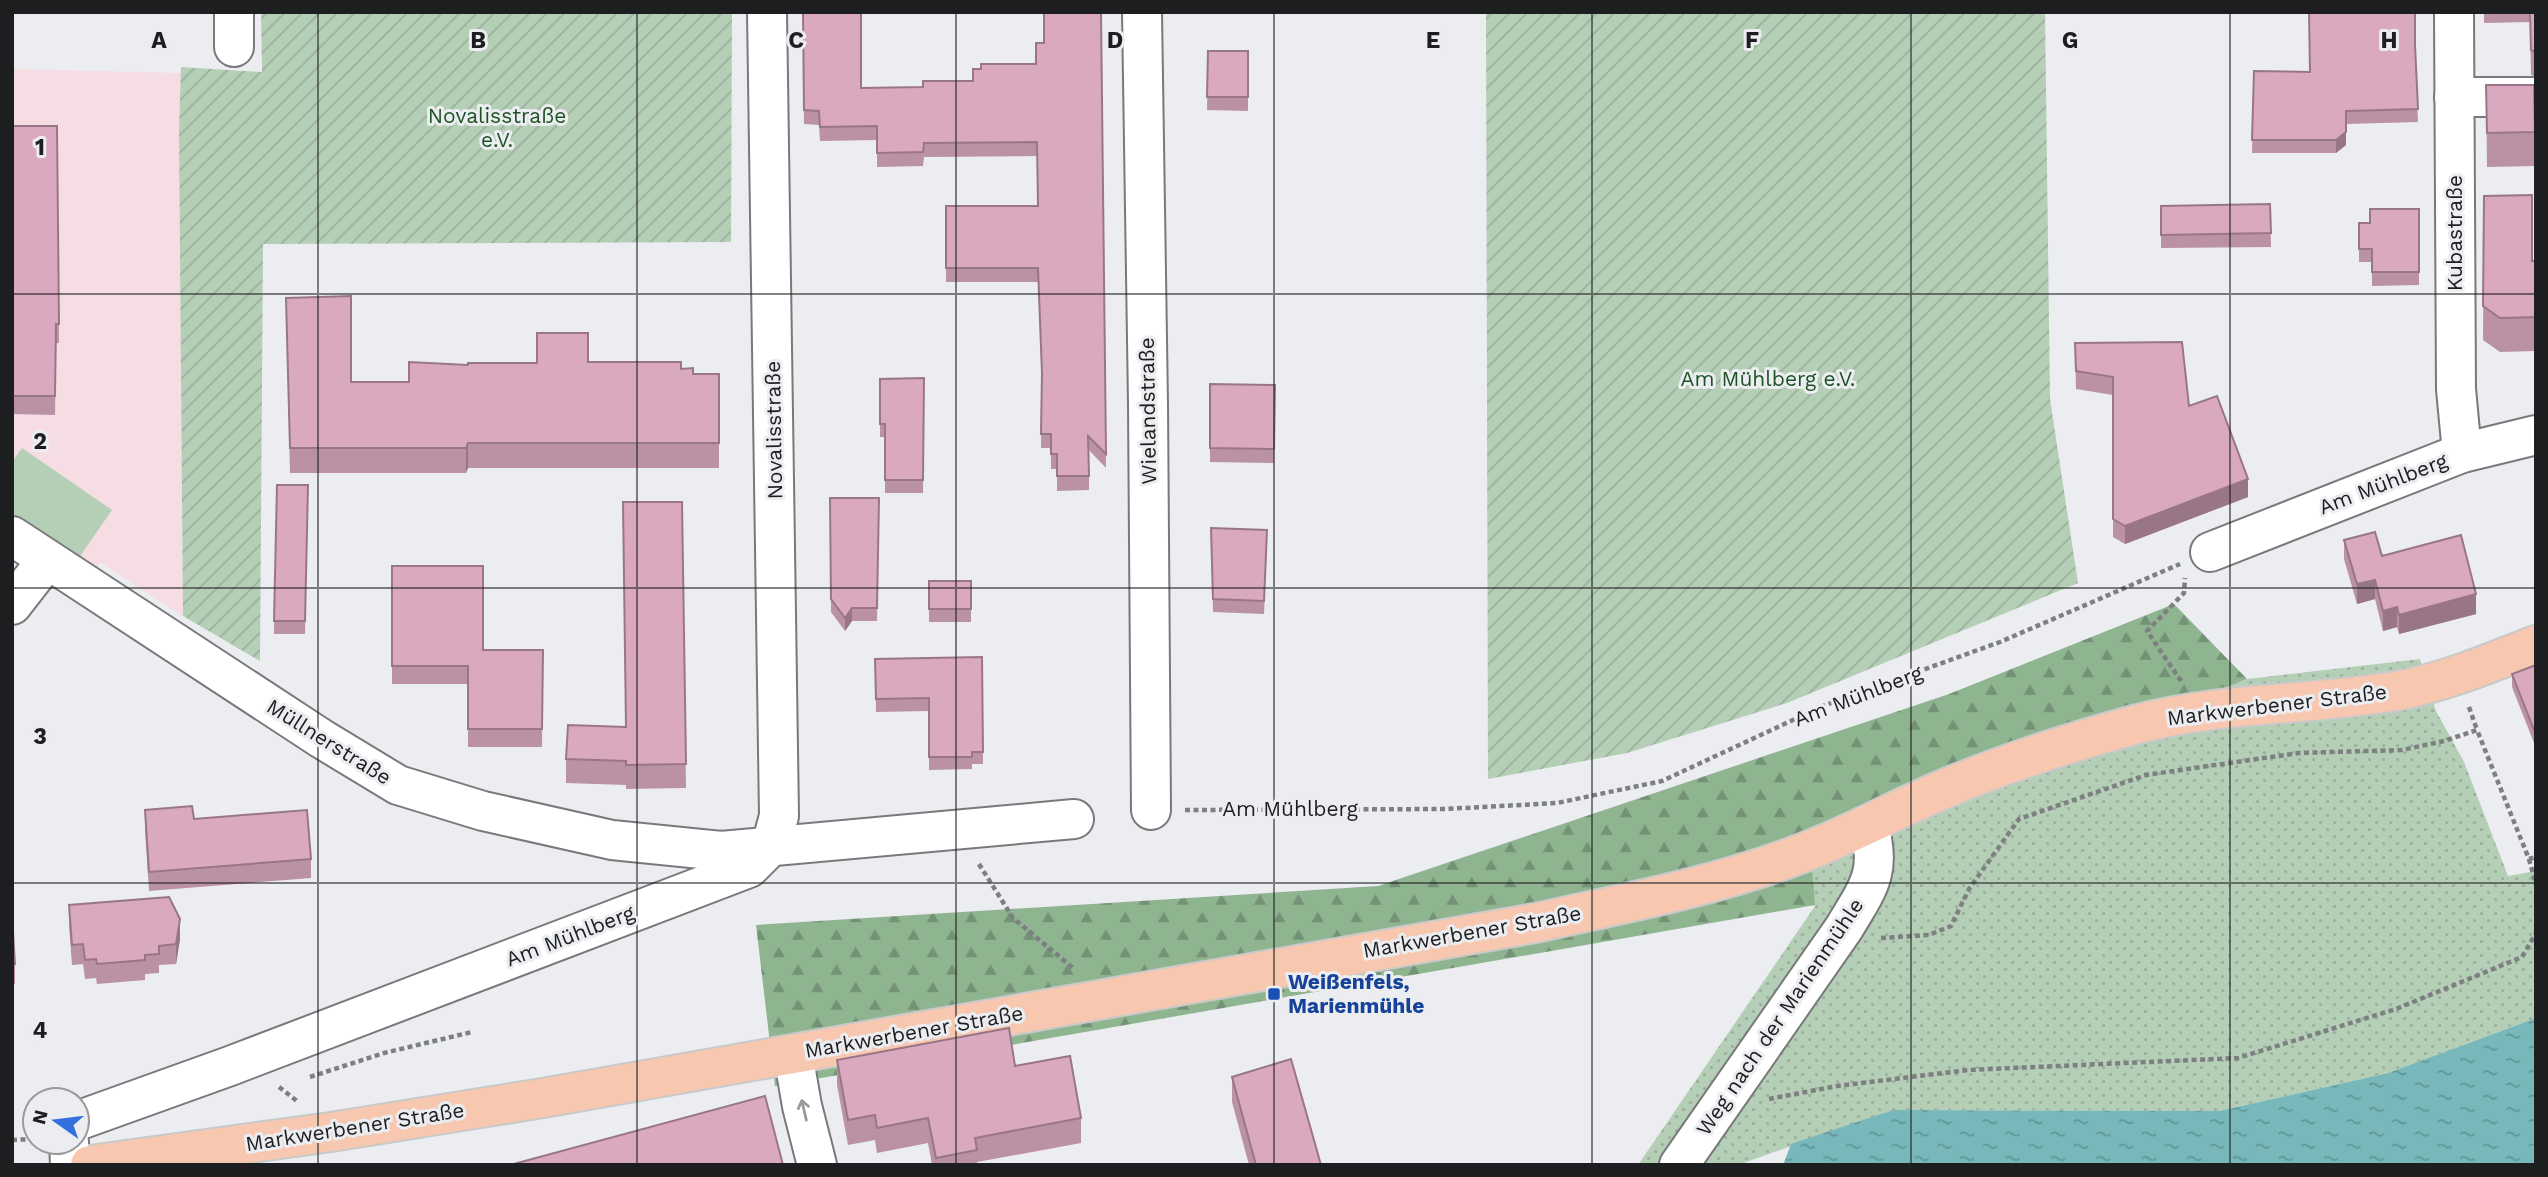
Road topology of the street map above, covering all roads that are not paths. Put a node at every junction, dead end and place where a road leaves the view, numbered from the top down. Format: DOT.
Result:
graph roads {
  1 [pos="767,12"];
  2 [pos="1142,12"];
  3 [pos="2454,12"];
  4 [pos="2454,97"];
  5 [pos="2536,97"];
  6 [pos="2536,435"];
  7 [pos="2462,453"];
  8 [pos="12,536"];
  9 [pos="2198,557"];
  10 [pos="47,561"];
  11 [pos="12,605"];
  12 [pos="2536,645"];
  13 [pos="1151,810"];
  14 [pos="1074,819"];
  15 [pos="1868,824"];
  16 [pos="771,846"];
  17 [pos="793,1054"];
  18 [pos="91,1116"];
  19 [pos="90,1165"];
  20 [pos="817,1165"];
  21 [pos="1679,1165"];
  1 -- 16 [label="street, Novalisstraße"];
  2 -- 13 [label="street, Wielandstraße"];
  3 -- 4 [label="street, Kubastraße"];
  4 -- 5 [label="street"];
  4 -- 7 [label="street, Kubastraße"];
  6 -- 7 [label="street, Am Mühlberg"];
  7 -- 9 [label="street, Am Mühlberg"];
  8 -- 10 [label="street, Müllnerstraße"];
  10 -- 11 [label="street"];
  10 -- 16 [label="street, Müllnerstraße"];
  12 -- 15 [label="main road, Markwerbener Straße"];
  14 -- 16 [label="street"];
  15 -- 17 [label="main road, Markwerbener Straße"];
  15 -- 21 [label="street, Weg nach der Marienmühle"];
  16 -- 18 [label="street, Am Mühlberg"];
  17 -- 19 [label="main road, Markwerbener Straße"];
  20 -- 17 [label="street, one-way"];
}
